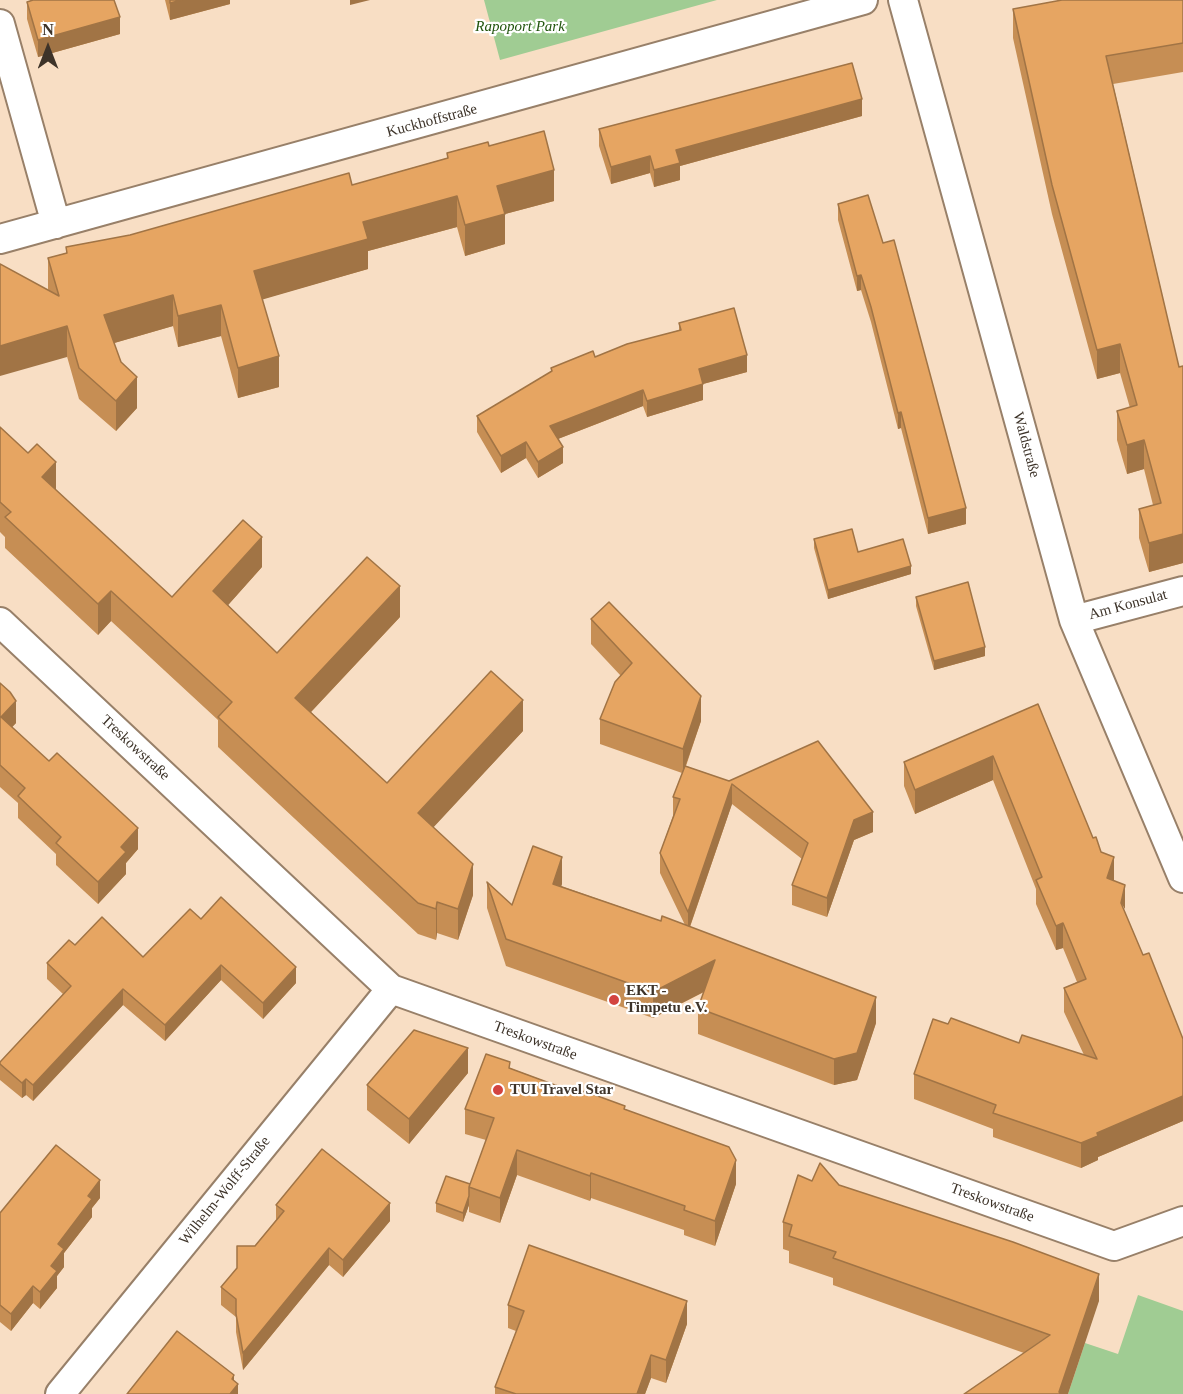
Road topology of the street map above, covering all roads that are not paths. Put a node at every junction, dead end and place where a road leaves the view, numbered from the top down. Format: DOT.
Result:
graph roads {
  1 [pos="863,0"];
  2 [pos="903,0"];
  3 [pos="0,24"];
  4 [pos="56,224"];
  5 [pos="0,239"];
  6 [pos="1183,591"];
  7 [pos="1074,620"];
  8 [pos="0,622"];
  9 [pos="1183,878"];
  10 [pos="391,989"];
  11 [pos="1183,1221"];
  12 [pos="60,1394"];
  1 -- 4 [label="street, Kuckhoffstraße"];
  2 -- 7 [label="street, Waldstraße"];
  3 -- 4 [label="street"];
  4 -- 5 [label="street, Kuckhoffstraße"];
  6 -- 7 [label="street, Am Konsulat"];
  7 -- 9 [label="street, Waldstraße"];
  8 -- 10 [label="street, Treskowstraße"];
  10 -- 11 [label="street, Treskowstraße"];
  10 -- 12 [label="street, Wilhelm-Wolff-Straße"];
}
